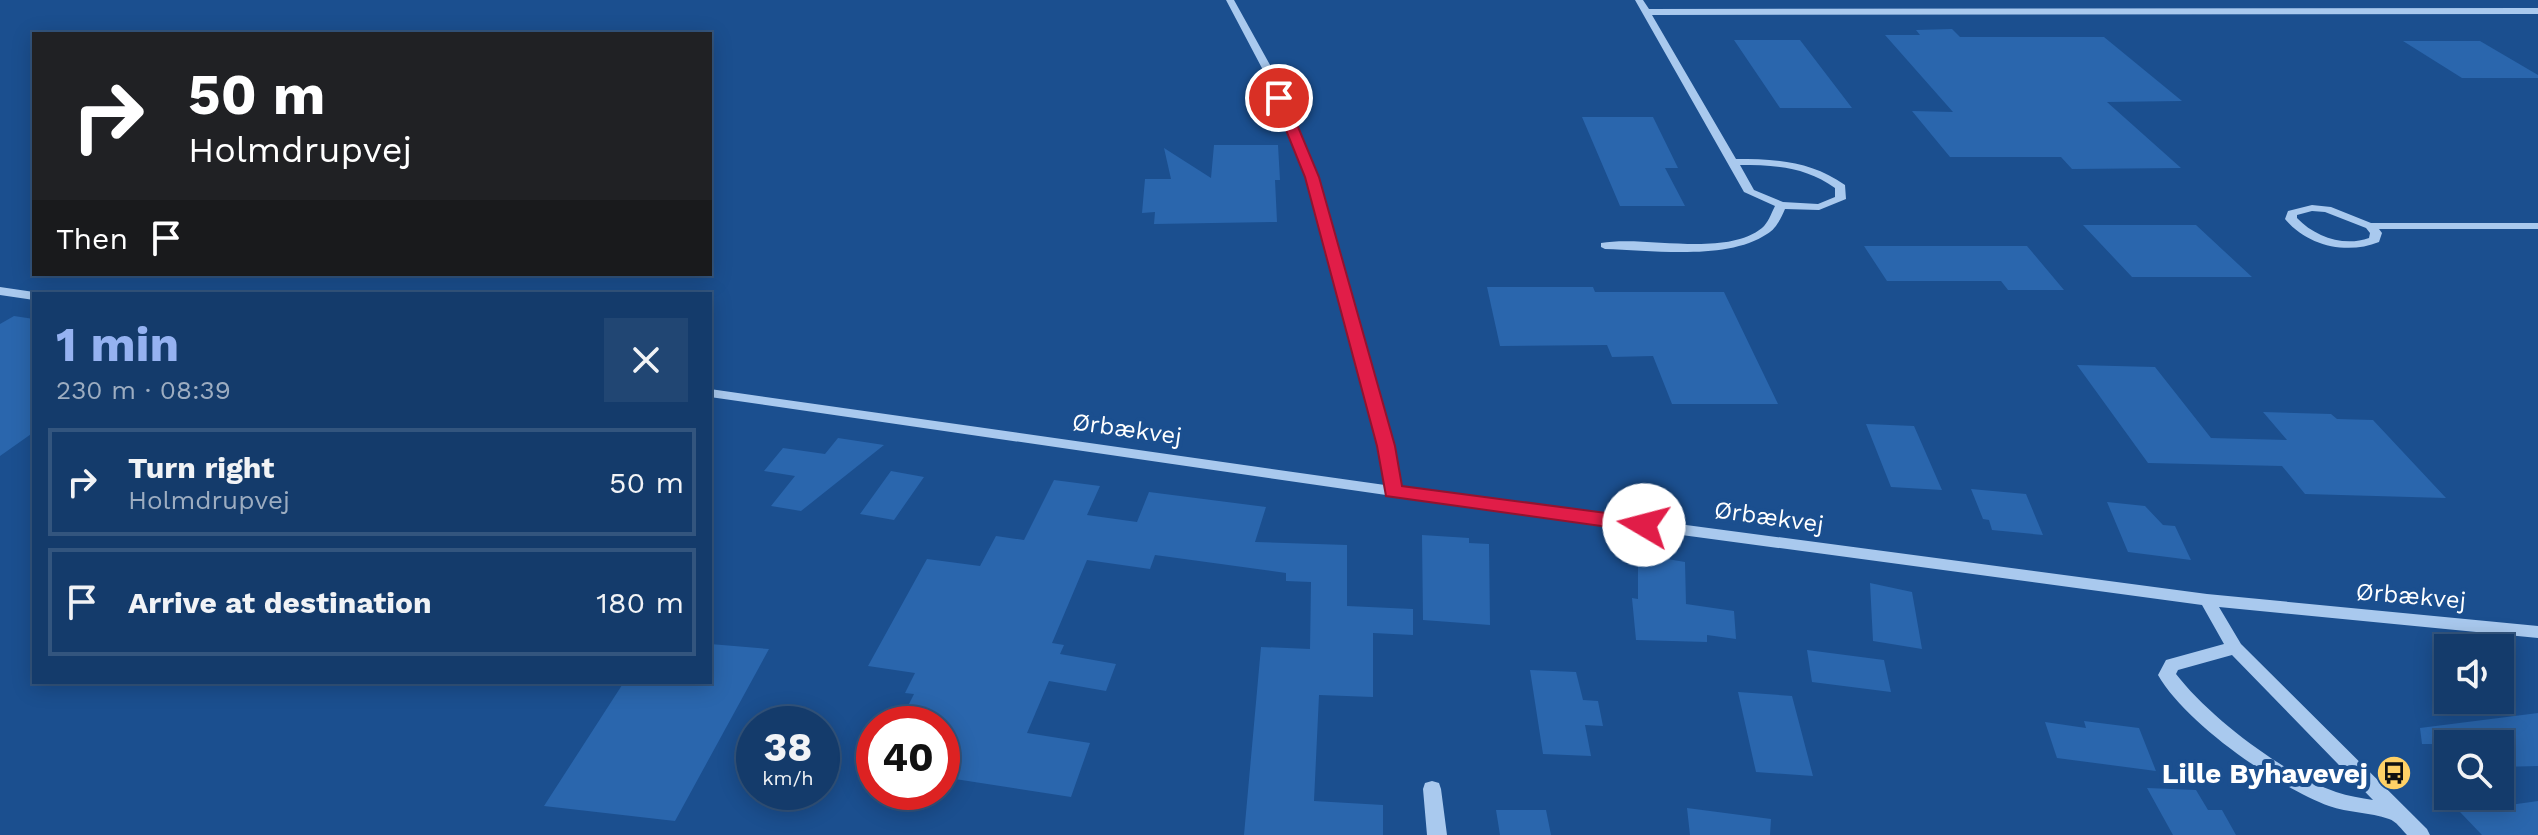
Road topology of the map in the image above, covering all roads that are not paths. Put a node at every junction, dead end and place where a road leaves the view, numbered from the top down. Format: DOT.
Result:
graph roads {
  1 [pos="1230,0"];
  2 [pos="1639,0"];
  3 [pos="2538,11"];
  4 [pos="1646,12"];
  5 [pos="1731,162"];
  6 [pos="1781,205"];
  7 [pos="2370,226"];
  8 [pos="2538,226"];
  9 [pos="1605,245"];
  10 [pos="0,291"];
  11 [pos="32,296"];
  12 [pos="712,393"];
  13 [pos="1393,491"];
  14 [pos="2207,600"];
  15 [pos="2538,632"];
  16 [pos="2235,648"];
  17 [pos="1432,789"];
  18 [pos="2396,812"];
  19 [pos="1437,835"];
  20 [pos="2420,835"];
  1 -- 13 [label="street"];
  2 -- 4 [label="street"];
  3 -- 4 [label="street"];
  4 -- 5 [label="street"];
  5 -- 6 [label="street"];
  5 -- 6 [label="street"];
  6 -- 9 [label="street"];
  7 -- 7 [label="street"];
  7 -- 8 [label="street"];
  10 -- 11 [label="street"];
  12 -- 13 [label="street, Ørbækvej"];
  13 -- 14 [label="street, Ørbækvej"];
  14 -- 15 [label="street, Ørbækvej"];
  14 -- 16 [label="street"];
  16 -- 18 [label="street"];
  16 -- 18 [label="street"];
  17 -- 19 [label="street"];
  18 -- 20 [label="street"];
}
